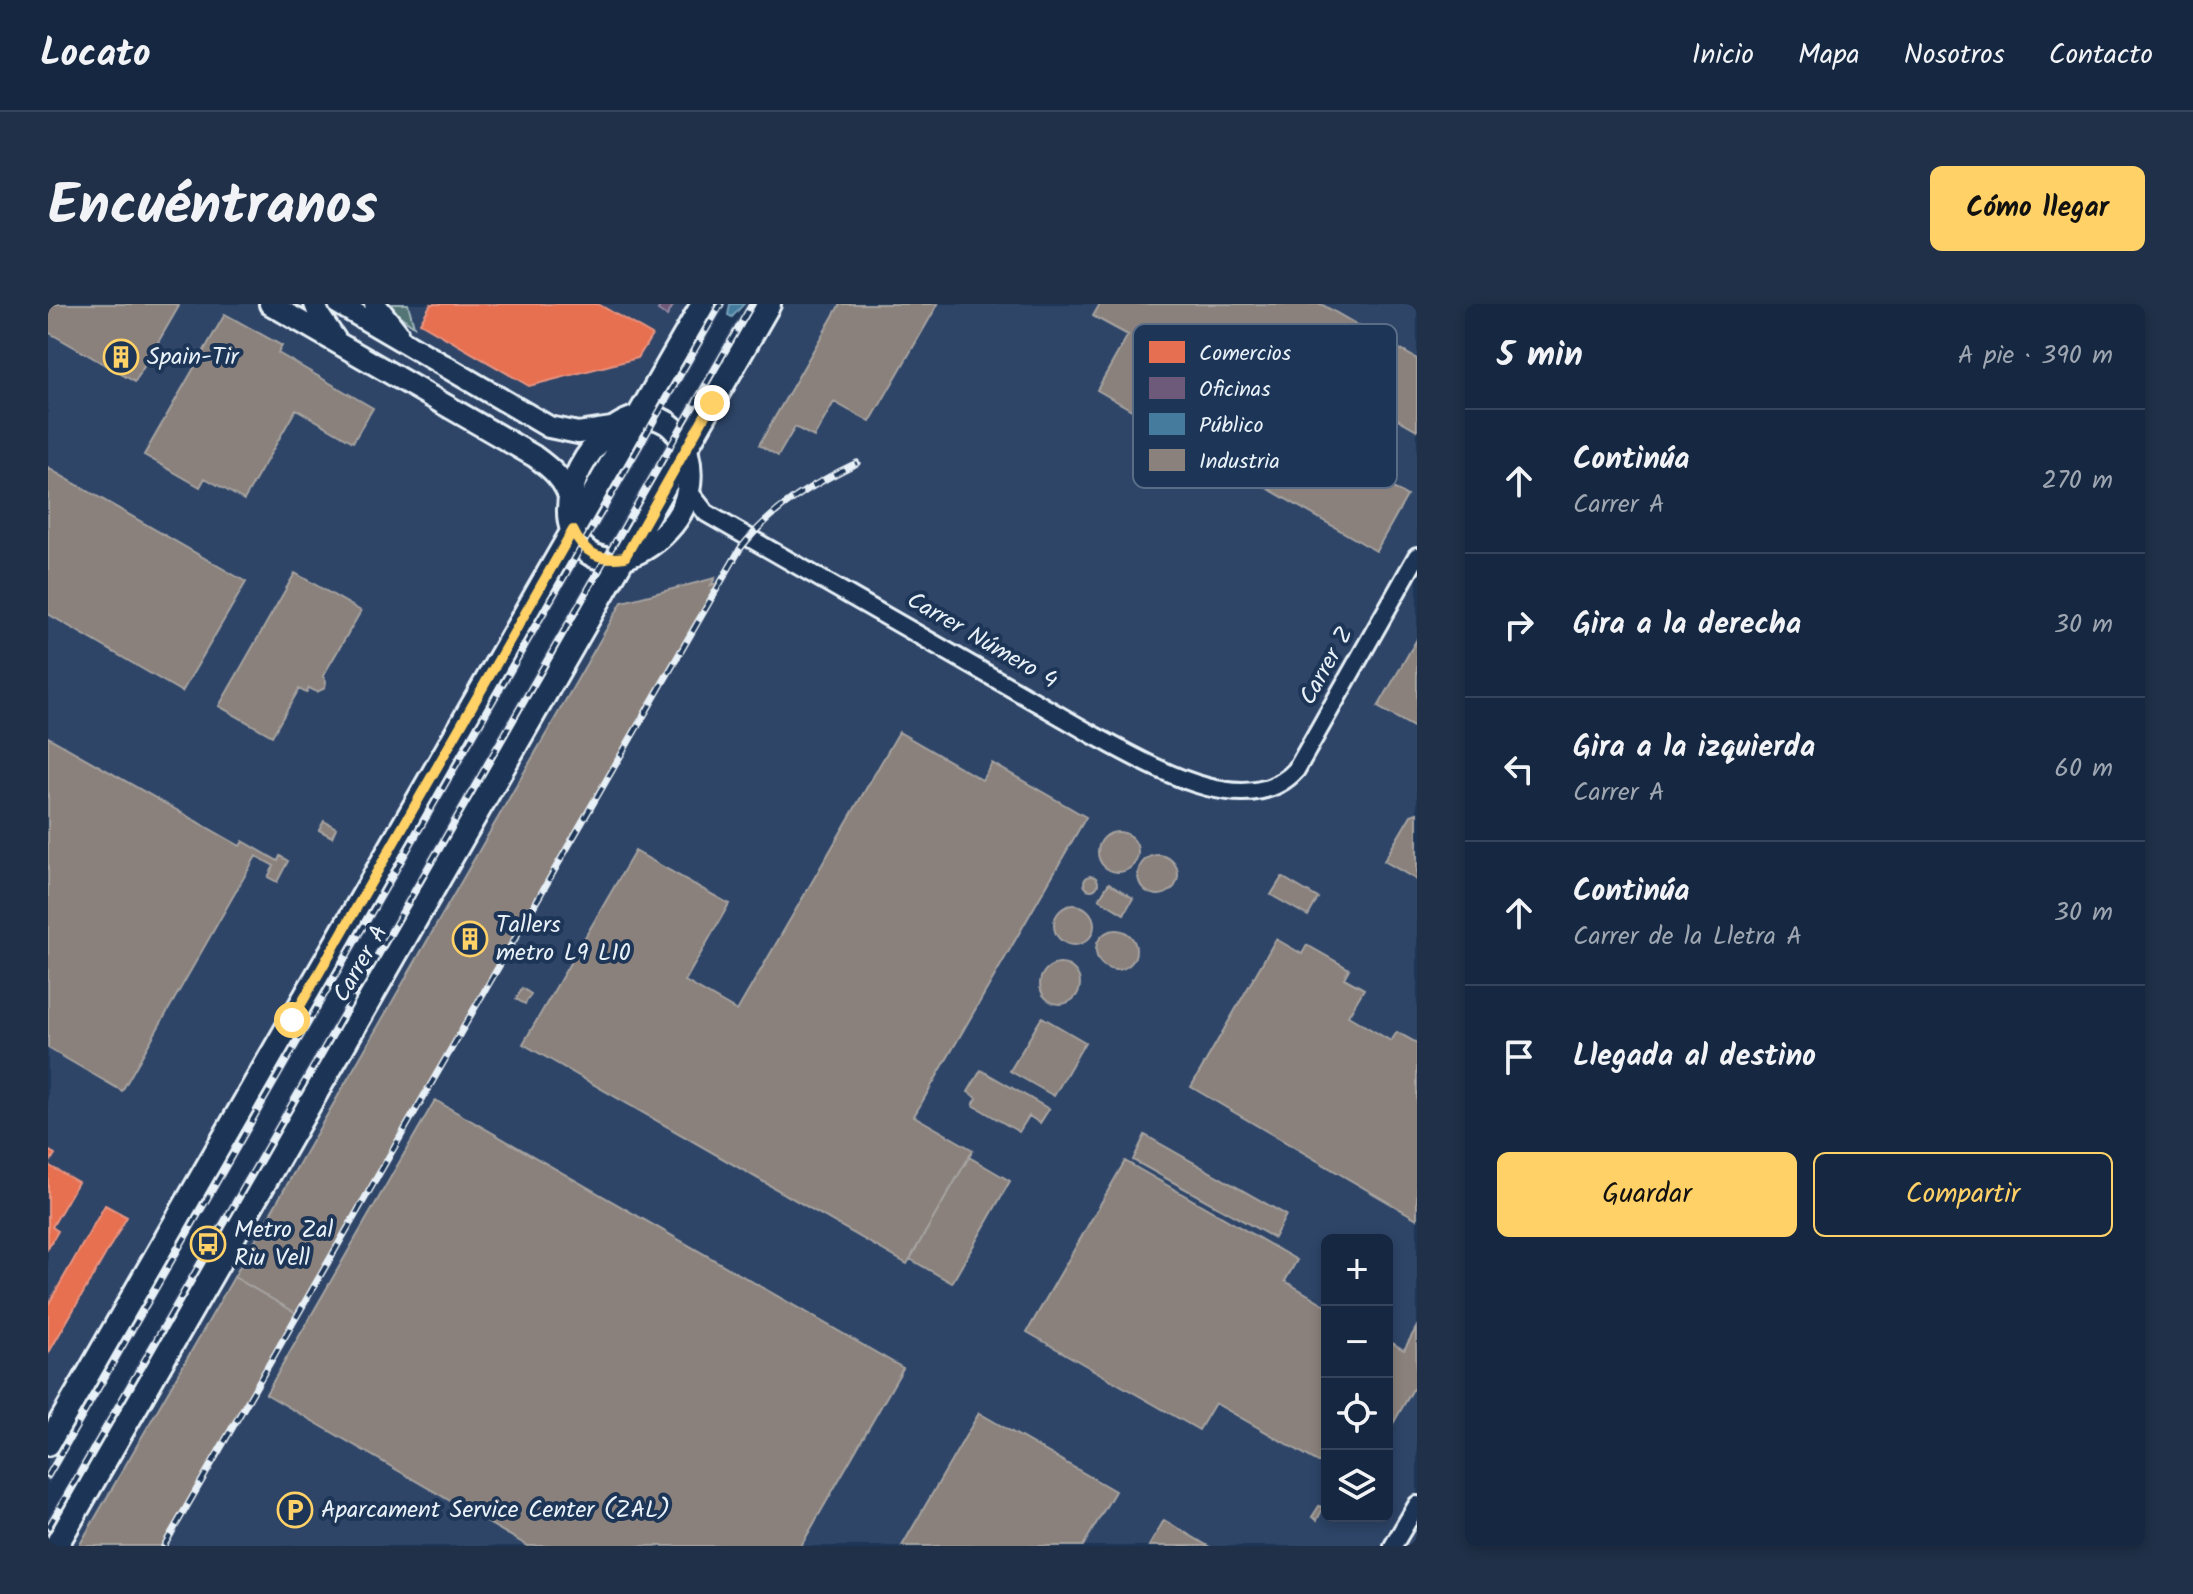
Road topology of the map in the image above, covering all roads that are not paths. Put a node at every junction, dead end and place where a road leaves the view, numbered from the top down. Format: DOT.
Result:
graph roads {
  1 [pos="270,304"];
  2 [pos="315,304"];
  3 [pos="339,304"];
  4 [pos="375,304"];
  5 [pos="703,304"];
  6 [pos="769,304"];
  7 [pos="405,341"];
  8 [pos="337,343"];
  9 [pos="639,416"];
  10 [pos="612,428"];
  11 [pos="686,449"];
  12 [pos="688,490"];
  13 [pos="571,502"];
  14 [pos="573,530"];
  15 [pos="1417,556"];
  16 [pos="625,557"];
  17 [pos="1270,789"];
  18 [pos="48,1444"];
  19 [pos="1417,1505"];
  20 [pos="56,1546"];
  21 [pos="1393,1546"];
  1 -- 8 [label="street"];
  2 -- 8 [label="street"];
  3 -- 7 [label="street"];
  4 -- 7 [label="street"];
  5 -- 9 [label="main road, Carrer A"];
  6 -- 11 [label="main road, Carrer A"];
  7 -- 10 [label="street"];
  8 -- 13 [label="street"];
  9 -- 10 [label="main road"];
  9 -- 11 [label="main road"];
  9 -- 14 [label="main road, Carrer A"];
  10 -- 13 [label="main road"];
  11 -- 12 [label="main road"];
  11 -- 16 [label="main road, Carrer A"];
  12 -- 16 [label="main road"];
  12 -- 17 [label="street, Carrer Número 4"];
  13 -- 14 [label="main road"];
  14 -- 16 [label="main road"];
  14 -- 18 [label="main road, Carrer A"];
  15 -- 17 [label="street, Carrer Z"];
  16 -- 20 [label="main road, Carrer A"];
  19 -- 21 [label="street"];
}
